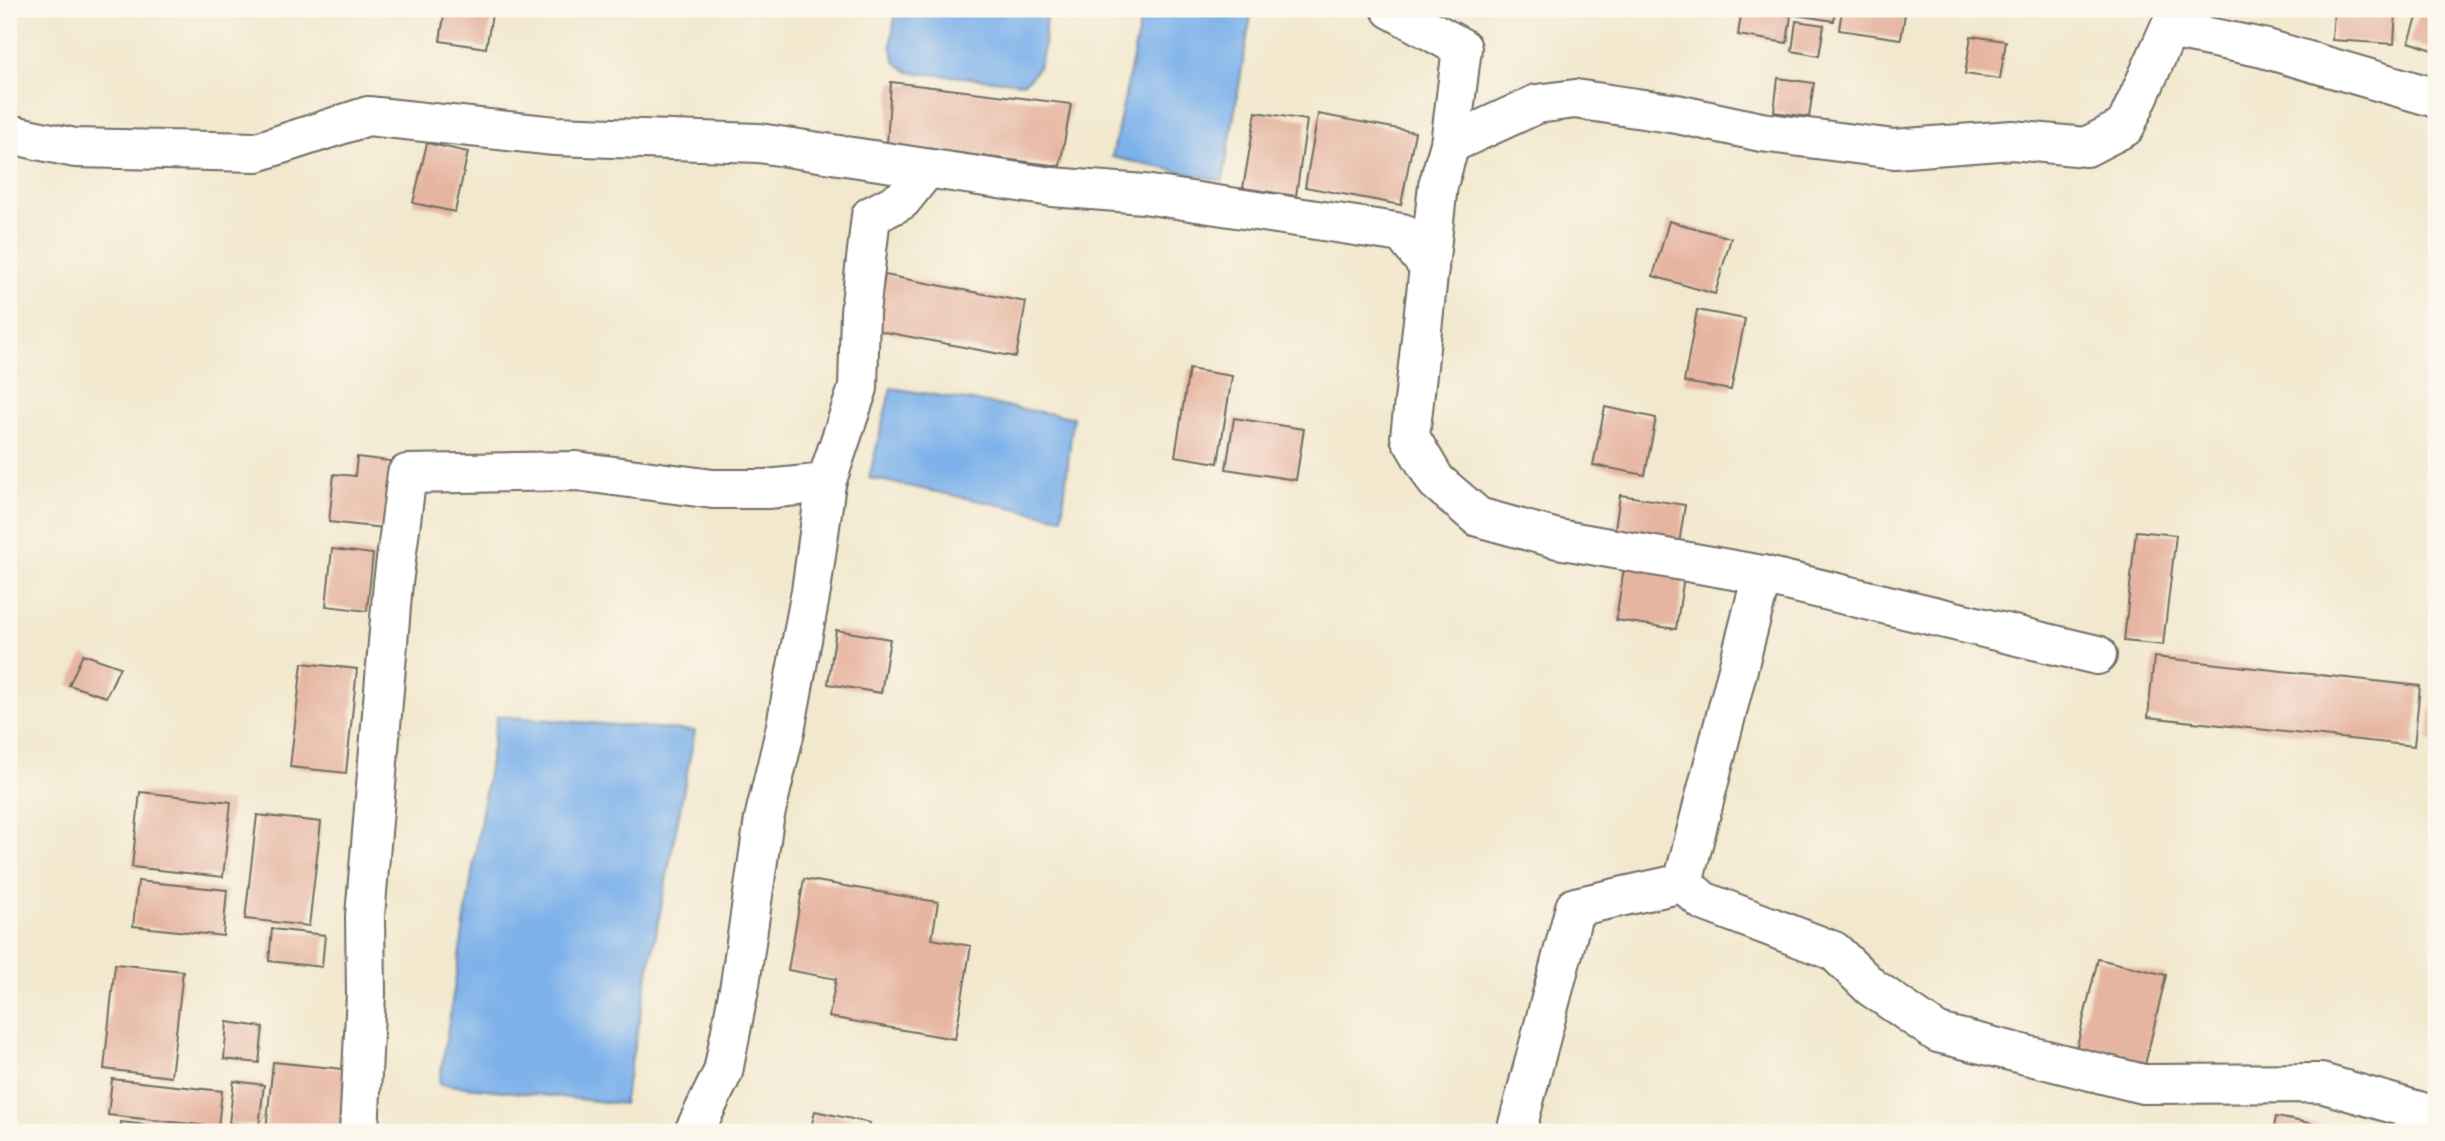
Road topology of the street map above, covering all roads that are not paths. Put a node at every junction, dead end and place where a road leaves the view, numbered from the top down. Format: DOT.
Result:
graph roads {
  1 [pos="1391,9"];
  2 [pos="2436,98"];
  3 [pos="9,134"];
  4 [pos="1450,144"];
  5 [pos="926,170"];
  6 [pos="1429,267"];
  7 [pos="826,483"];
  8 [pos="1762,575"];
  9 [pos="2097,655"];
  10 [pos="1683,883"];
  11 [pos="2436,1116"];
  12 [pos="359,1132"];
  13 [pos="694,1132"];
  14 [pos="1516,1132"];
  1 -- 4 [label="street"];
  2 -- 4 [label="street"];
  3 -- 5 [label="street"];
  4 -- 6 [label="street"];
  5 -- 6 [label="street"];
  5 -- 7 [label="street"];
  6 -- 8 [label="street"];
  7 -- 12 [label="street"];
  7 -- 13 [label="street"];
  8 -- 9 [label="street"];
  8 -- 10 [label="street"];
  10 -- 11 [label="street"];
  10 -- 14 [label="street"];
}
